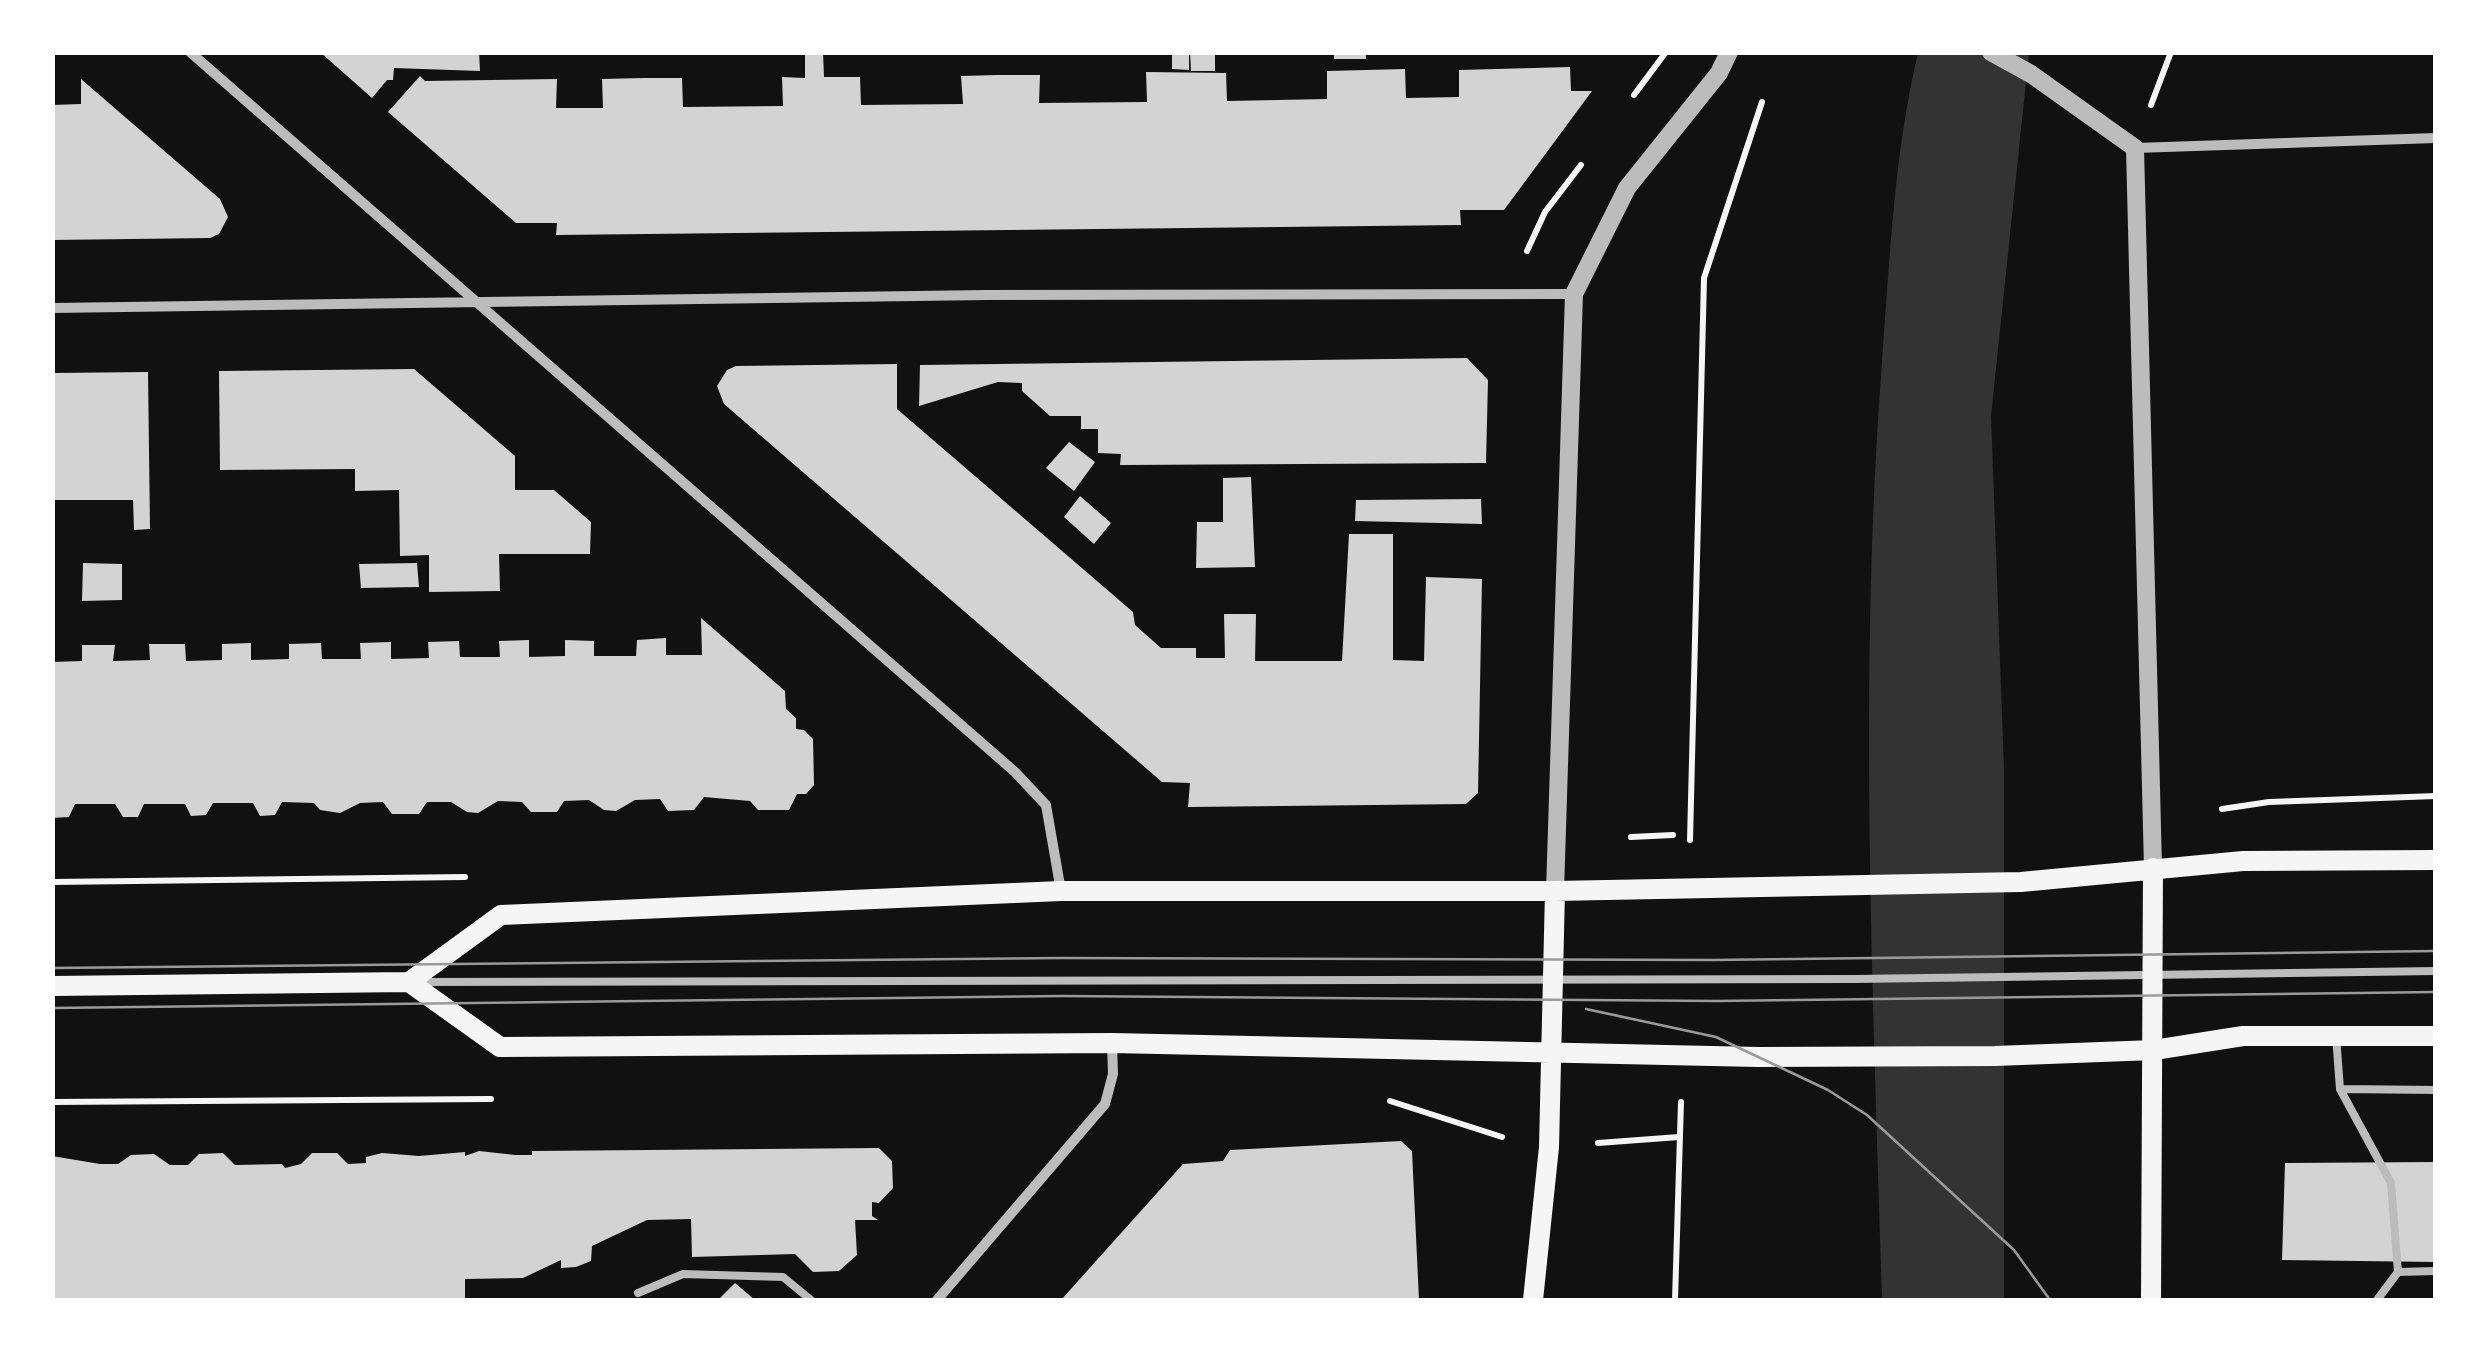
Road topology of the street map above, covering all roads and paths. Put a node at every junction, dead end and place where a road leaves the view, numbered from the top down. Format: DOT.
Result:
graph roads {
  1 [pos="190,52"];
  2 [pos="1728,52"];
  3 [pos="1991,52"];
  4 [pos="1763,98"];
  5 [pos="2436,138"];
  6 [pos="2135,148"];
  7 [pos="1574,294"];
  8 [pos="481,304"];
  9 [pos="52,308"];
  10 [pos="2436,860"];
  11 [pos="2153,868"];
  12 [pos="1689,888"];
  13 [pos="1060,890"];
  14 [pos="1555,891"];
  15 [pos="2436,970"];
  16 [pos="2154,977"];
  17 [pos="1554,980"];
  18 [pos="409,982"];
  19 [pos="52,986"];
  20 [pos="2336,1036"];
  21 [pos="2436,1036"];
  22 [pos="1112,1043"];
  23 [pos="1554,1050"];
  24 [pos="2154,1050"];
  25 [pos="1683,1055"];
  26 [pos="2340,1089"];
  27 [pos="2436,1090"];
  28 [pos="2436,1271"];
  29 [pos="2398,1272"];
  30 [pos="638,1294"];
  31 [pos="810,1300"];
  32 [pos="937,1300"];
  33 [pos="1533,1300"];
  34 [pos="1674,1300"];
  35 [pos="2150,1300"];
  36 [pos="2377,1300"];
  1 -- 8 [label="street"];
  2 -- 7 [label="street"];
  3 -- 6 [label="street"];
  4 -- 12 [label="path"];
  5 -- 6 [label="street"];
  6 -- 11 [label="street"];
  7 -- 8 [label="street"];
  7 -- 14 [label="street"];
  8 -- 9 [label="street"];
  8 -- 13 [label="street"];
  10 -- 11 [label="main road"];
  11 -- 12 [label="main road"];
  11 -- 16 [label="main road"];
  12 -- 14 [label="main road"];
  13 -- 14 [label="main road"];
  13 -- 18 [label="main road"];
  14 -- 17 [label="main road"];
  15 -- 16 [label="lane"];
  16 -- 17 [label="lane"];
  16 -- 24 [label="main road"];
  17 -- 18 [label="lane"];
  17 -- 23 [label="main road"];
  18 -- 19 [label="main road"];
  18 -- 22 [label="main road"];
  20 -- 21 [label="main road"];
  20 -- 24 [label="main road"];
  20 -- 26 [label="lane"];
  22 -- 23 [label="main road"];
  22 -- 32 [label="street"];
  23 -- 25 [label="main road"];
  23 -- 33 [label="main road"];
  24 -- 25 [label="main road"];
  24 -- 35 [label="main road"];
  25 -- 34 [label="path"];
  26 -- 27 [label="lane"];
  26 -- 29 [label="lane"];
  28 -- 29 [label="lane"];
  29 -- 36 [label="lane"];
  30 -- 31 [label="lane"];
}
